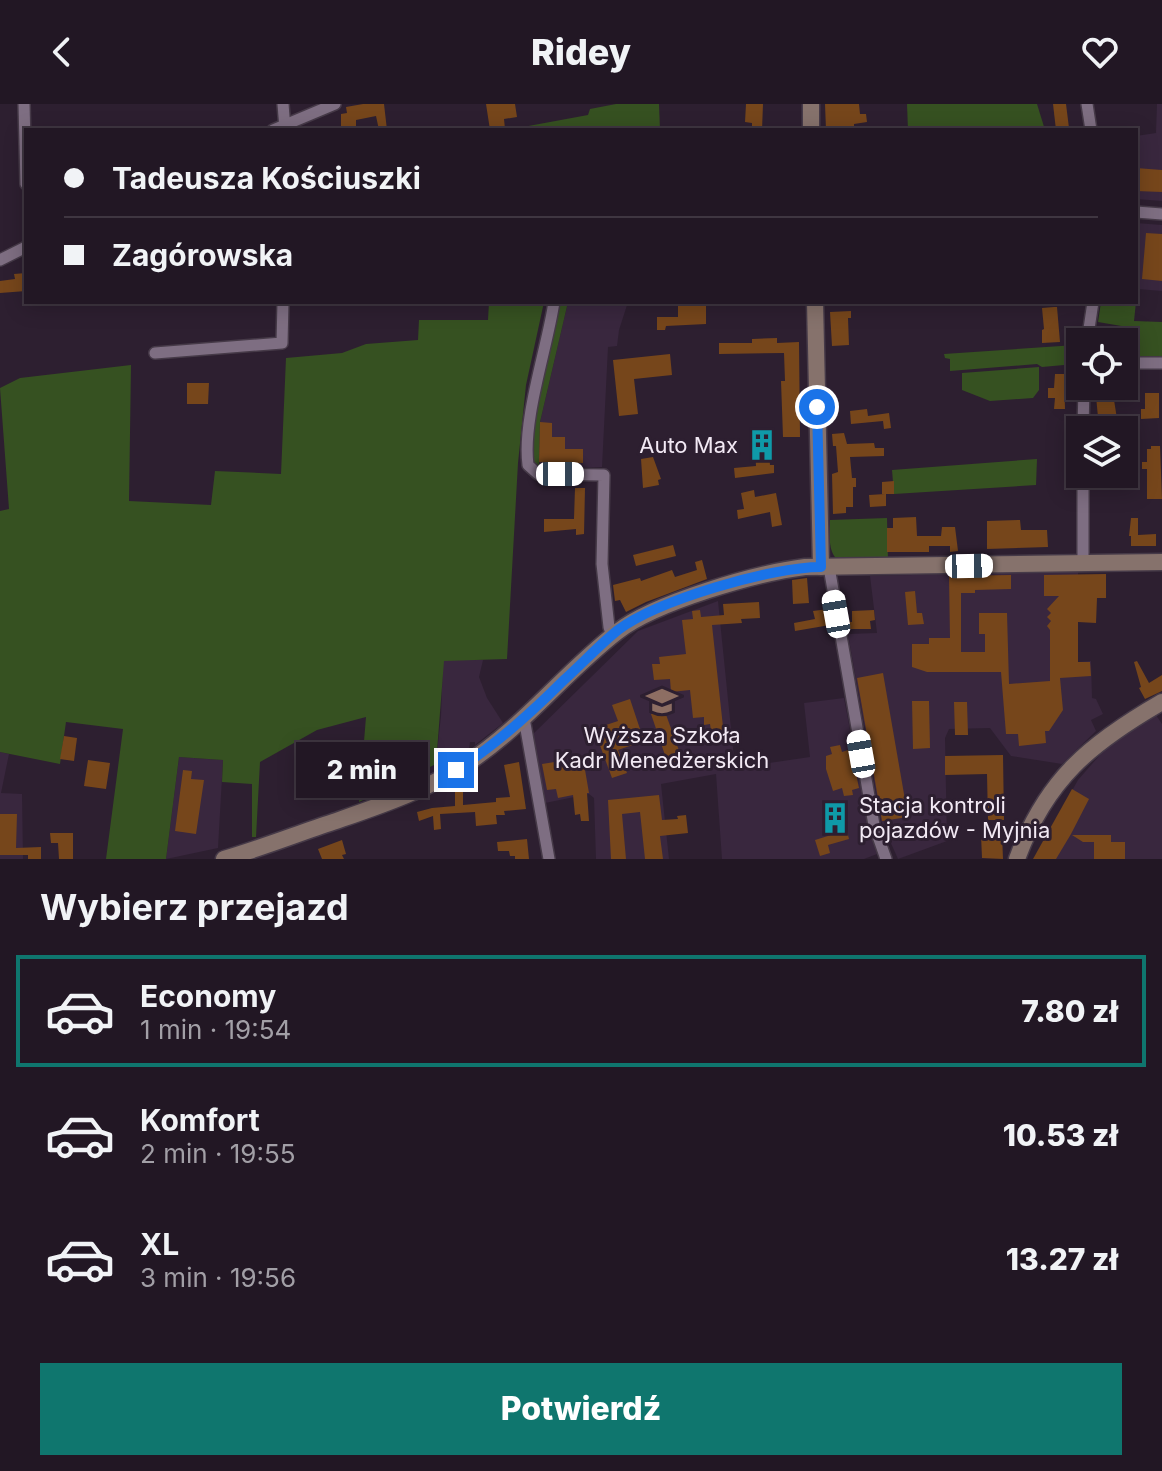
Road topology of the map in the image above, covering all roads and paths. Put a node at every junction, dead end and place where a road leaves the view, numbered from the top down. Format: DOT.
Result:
graph roads {
  1 [pos="24,104"];
  2 [pos="283,104"];
  3 [pos="335,104"];
  4 [pos="811,104"];
  5 [pos="1087,104"];
  6 [pos="25,128"];
  7 [pos="280,128"];
  8 [pos="811,128"];
  9 [pos="1091,128"];
  10 [pos="1138,212"];
  11 [pos="1162,214"];
  12 [pos="24,248"];
  13 [pos="0,260"];
  14 [pos="283,304"];
  15 [pos="554,304"];
  16 [pos="815,304"];
  17 [pos="1093,304"];
  18 [pos="1089,328"];
  19 [pos="155,353"];
  20 [pos="1138,363"];
  21 [pos="1162,363"];
  22 [pos="1083,488"];
  23 [pos="1162,562"];
  24 [pos="1083,564"];
  25 [pos="825,567"];
  26 [pos="612,636"];
  27 [pos="1162,702"];
  28 [pos="524,718"];
  29 [pos="224,859"];
  30 [pos="549,859"];
  31 [pos="886,859"];
  32 [pos="1017,859"];
  1 -- 6 [label="street"];
  2 -- 7 [label="street"];
  3 -- 7 [label="street"];
  4 -- 8 [label="street"];
  5 -- 9 [label="street"];
  10 -- 11 [label="street"];
  12 -- 13 [label="street"];
  14 -- 19 [label="street"];
  15 -- 26 [label="street"];
  16 -- 25 [label="street"];
  17 -- 18 [label="street"];
  20 -- 21 [label="street"];
  22 -- 24 [label="street"];
  23 -- 24 [label="street"];
  24 -- 25 [label="street"];
  25 -- 26 [label="street"];
  25 -- 31 [label="street"];
  26 -- 28 [label="street"];
  27 -- 32 [label="street"];
  28 -- 29 [label="street"];
  28 -- 30 [label="street"];
}
